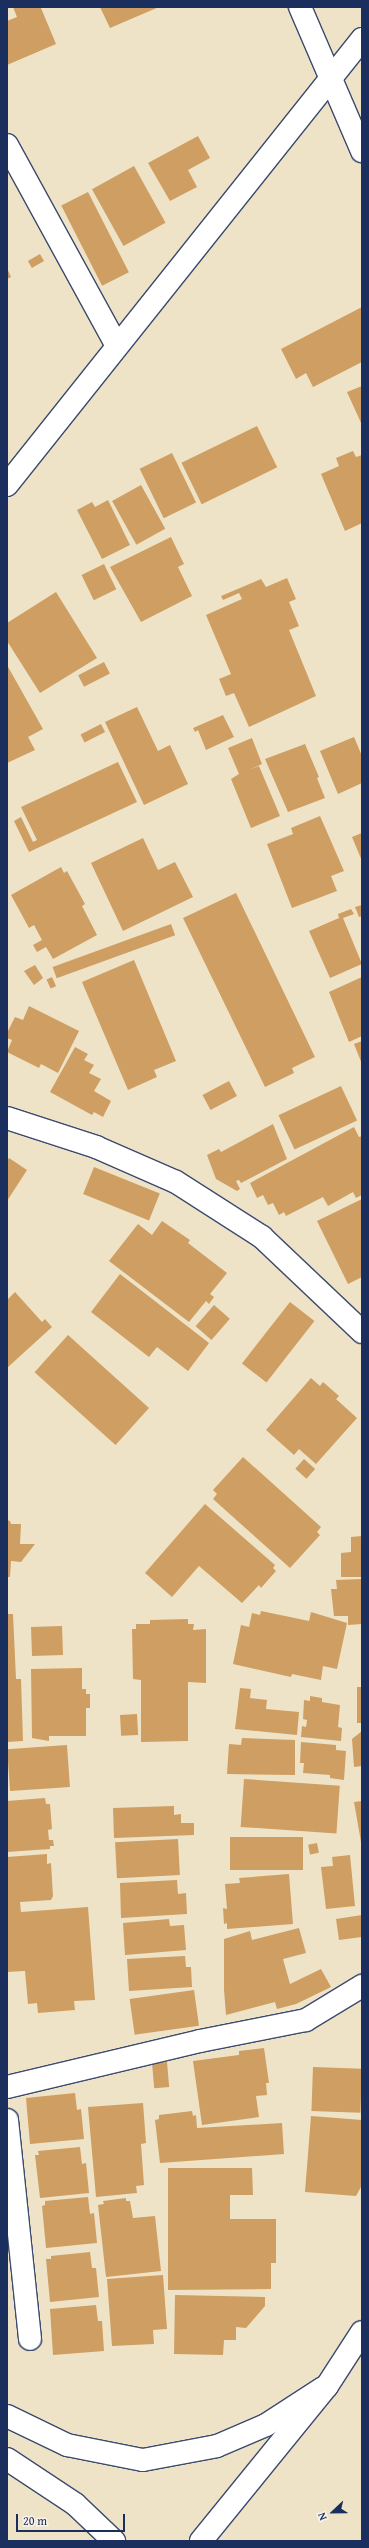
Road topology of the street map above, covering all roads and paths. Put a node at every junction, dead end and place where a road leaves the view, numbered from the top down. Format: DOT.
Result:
graph roads {
  1 [pos="300,7"];
  2 [pos="362,39"];
  3 [pos="331,78"];
  4 [pos="7,145"];
  5 [pos="362,151"];
  6 [pos="117,346"];
  7 [pos="7,484"];
  8 [pos="7,1118"];
  9 [pos="362,1332"];
  10 [pos="362,1986"];
  11 [pos="7,2087"];
  12 [pos="7,2120"];
  13 [pos="362,2332"];
  14 [pos="30,2339"];
  15 [pos="327,2386"];
  16 [pos="7,2416"];
  17 [pos="7,2459"];
  18 [pos="114,2541"];
  19 [pos="201,2541"];
  1 -- 3 [label="street"];
  2 -- 3 [label="street"];
  3 -- 5 [label="street"];
  3 -- 6 [label="street"];
  4 -- 6 [label="street"];
  6 -- 7 [label="street"];
  8 -- 9 [label="street"];
  10 -- 11 [label="street"];
  12 -- 14 [label="street"];
  13 -- 15 [label="street"];
  15 -- 16 [label="street"];
  15 -- 19 [label="street"];
  17 -- 18 [label="street"];
}
